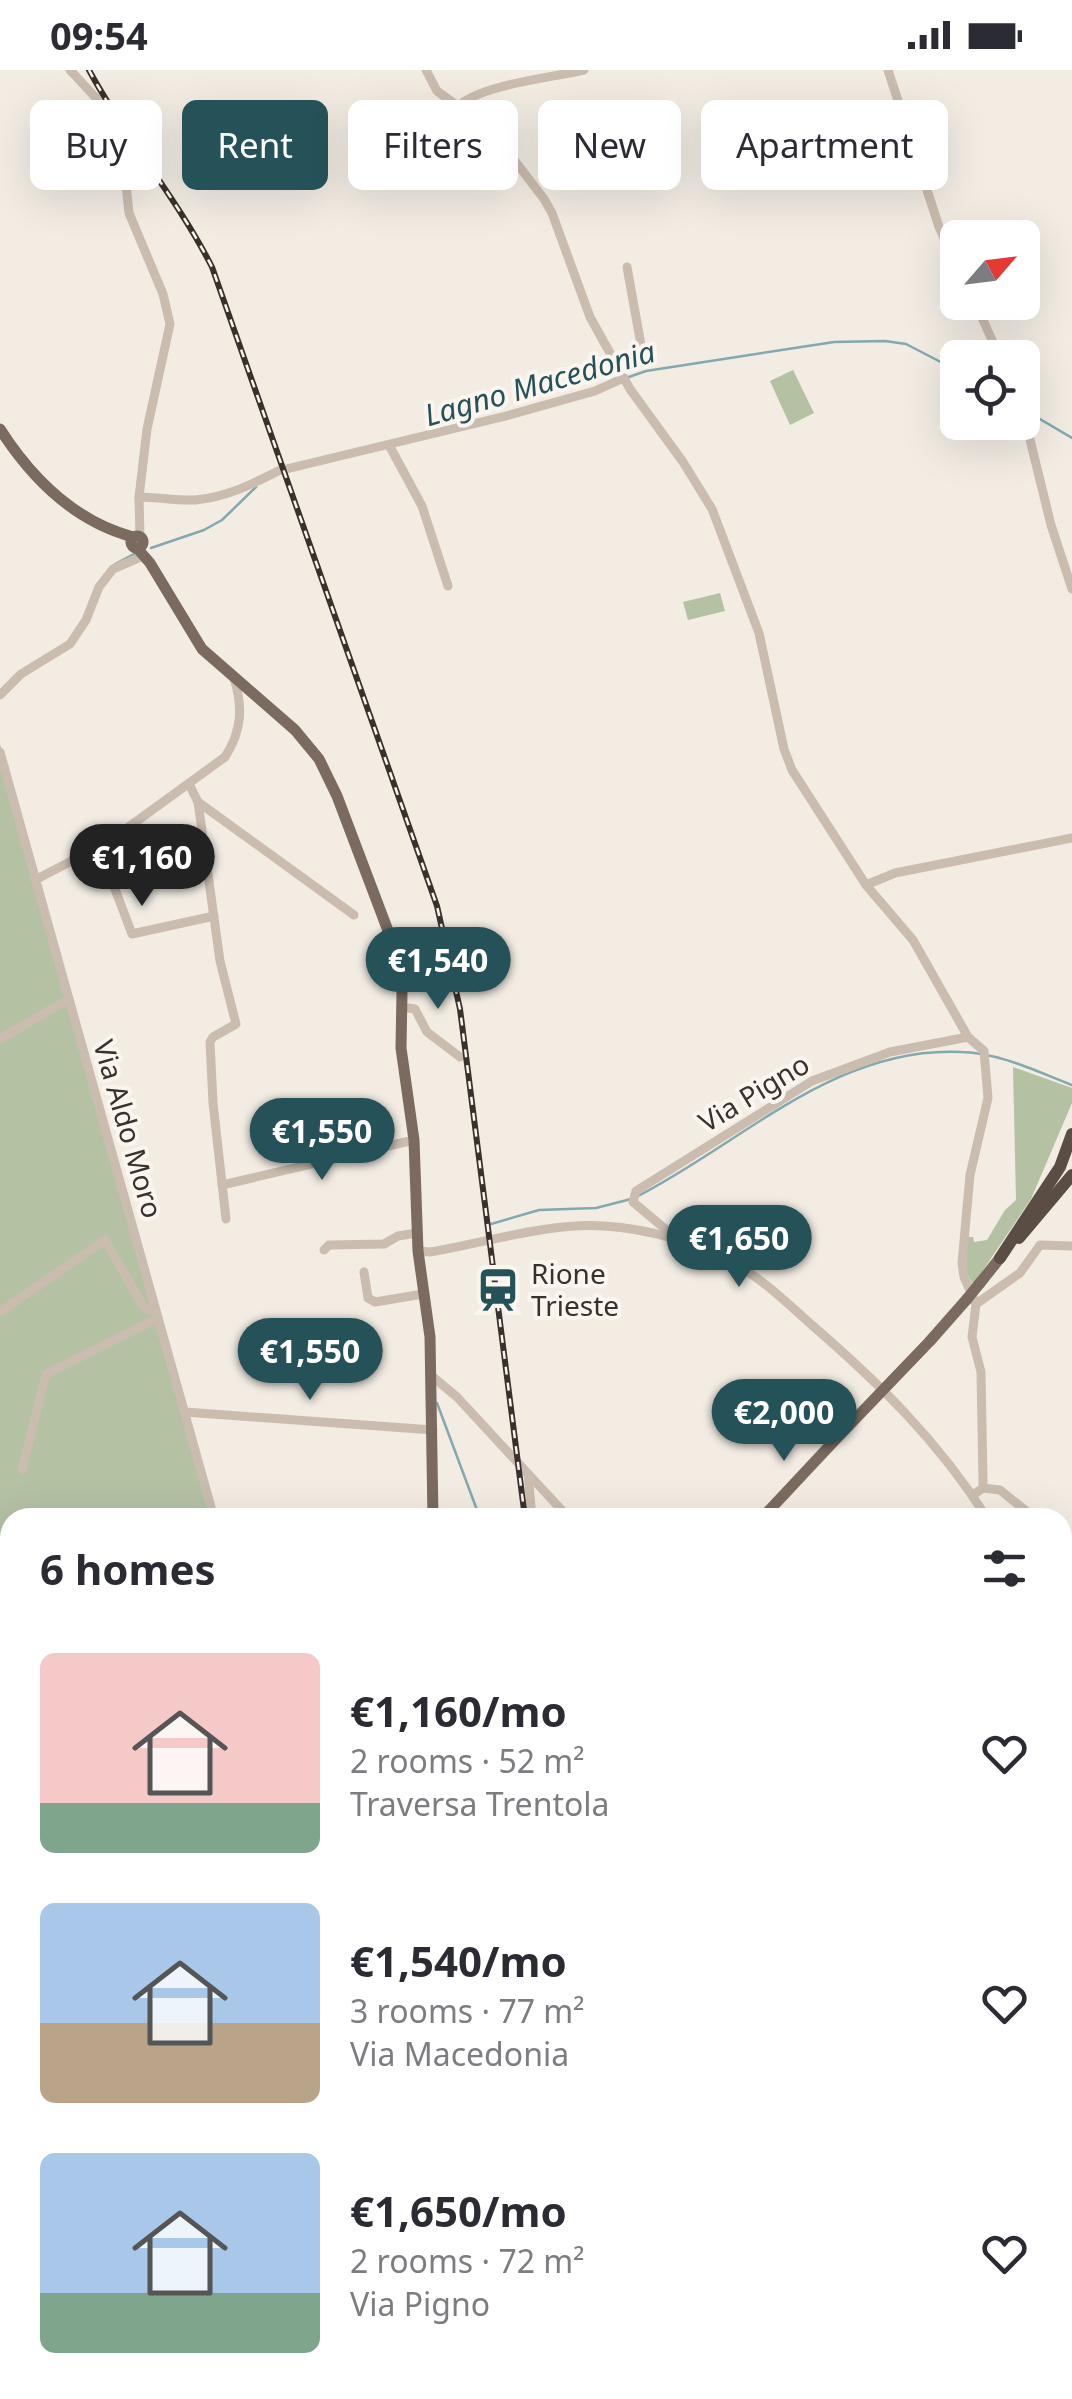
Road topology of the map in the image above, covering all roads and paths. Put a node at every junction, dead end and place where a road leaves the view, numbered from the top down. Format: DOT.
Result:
graph roads {
  1 [pos="70,70"];
  2 [pos="426,70"];
  3 [pos="584,70"];
  4 [pos="888,70"];
  5 [pos="449,100"];
  6 [pos="465,100"];
  7 [pos="518,165"];
  8 [pos="940,229"];
  9 [pos="627,267"];
  10 [pos="618,366"];
  11 [pos="624,378"];
  12 [pos="0,429"];
  13 [pos="1030,440"];
  14 [pos="389,446"];
  15 [pos="139,496"];
  16 [pos="140,547"];
  17 [pos="448,586"];
  18 [pos="1072,589"];
  19 [pos="234,678"];
  20 [pos="0,695"];
  21 [pos="0,752"];
  22 [pos="190,784"];
  23 [pos="198,802"];
  24 [pos="1072,838"];
  25 [pos="99,847"];
  26 [pos="35,880"];
  27 [pos="866,885"];
  28 [pos="354,914"];
  29 [pos="214,916"];
  30 [pos="69,1000"];
  31 [pos="401,1007"];
  32 [pos="968,1037"];
  33 [pos="0,1040"];
  34 [pos="460,1058"];
  35 [pos="1072,1134"];
  36 [pos="414,1140"];
  37 [pos="1072,1164"];
  38 [pos="1072,1175"];
  39 [pos="222,1185"];
  40 [pos="226,1219"];
  41 [pos="417,1233"];
  42 [pos="676,1238"];
  43 [pos="1072,1246"];
  44 [pos="324,1250"];
  45 [pos="418,1251"];
  46 [pos="1000,1258"];
  47 [pos="364,1272"];
  48 [pos="423,1294"];
  49 [pos="972,1301"];
  50 [pos="0,1312"];
  51 [pos="156,1313"];
  52 [pos="432,1377"];
  53 [pos="185,1412"];
  54 [pos="433,1430"];
  55 [pos="22,1470"];
  56 [pos="528,1474"];
  57 [pos="983,1488"];
  58 [pos="973,1495"];
  59 [pos="211,1508"];
  60 [pos="434,1508"];
  61 [pos="531,1508"];
  62 [pos="560,1508"];
  63 [pos="771,1508"];
  64 [pos="981,1508"];
  65 [pos="1022,1508"];
  1 -- 15 [label="street"];
  2 -- 5 [label="street"];
  3 -- 6 [label="street"];
  4 -- 8 [label="street"];
  7 -- 10 [label="street"];
  9 -- 10 [label="street"];
  10 -- 11 [label="street"];
  11 -- 14 [label="street"];
  11 -- 27 [label="street"];
  12 -- 16 [label="main road"];
  13 -- 18 [label="street"];
  14 -- 15 [label="street"];
  14 -- 17 [label="street"];
  15 -- 16 [label="street"];
  16 -- 19 [label="main road"];
  16 -- 20 [label="street"];
  19 -- 22 [label="street"];
  19 -- 31 [label="main road"];
  21 -- 26 [label="street, Via Aldo Moro"];
  22 -- 23 [label="street"];
  22 -- 25 [label="street"];
  23 -- 28 [label="street"];
  23 -- 29 [label="street"];
  24 -- 27 [label="street"];
  25 -- 26 [label="street"];
  25 -- 29 [label="street"];
  26 -- 30 [label="street, Via Aldo Moro"];
  27 -- 32 [label="street"];
  29 -- 39 [label="street"];
  30 -- 33 [label="street"];
  30 -- 51 [label="street, Via Aldo Moro"];
  31 -- 34 [label="street"];
  31 -- 36 [label="main road"];
  32 -- 42 [label="street, Via Pigno"];
  32 -- 49 [label="street"];
  35 -- 46 [label="highway"];
  36 -- 39 [label="street"];
  36 -- 41 [label="main road"];
  37 -- 46 [label="highway"];
  38 -- 46 [label="highway"];
  39 -- 40 [label="street"];
  41 -- 44 [label="street"];
  41 -- 45 [label="main road"];
  42 -- 45 [label="street, Via Pigno"];
  42 -- 58 [label="street, Via Pigno"];
  43 -- 49 [label="street"];
  45 -- 48 [label="main road"];
  46 -- 49 [label="main road, bridge"];
  47 -- 48 [label="street"];
  48 -- 52 [label="main road"];
  49 -- 57 [label="street"];
  49 -- 63 [label="main road, bridge"];
  50 -- 51 [label="street"];
  51 -- 53 [label="street, Via Aldo Moro"];
  51 -- 55 [label="street"];
  52 -- 54 [label="main road"];
  52 -- 56 [label="street"];
  53 -- 54 [label="street"];
  53 -- 59 [label="street, Via Aldo Moro"];
  54 -- 60 [label="main road"];
  56 -- 61 [label="street"];
  56 -- 62 [label="street"];
  57 -- 58 [label="street"];
  57 -- 65 [label="street"];
  58 -- 64 [label="street, Via Pigno"];
}
